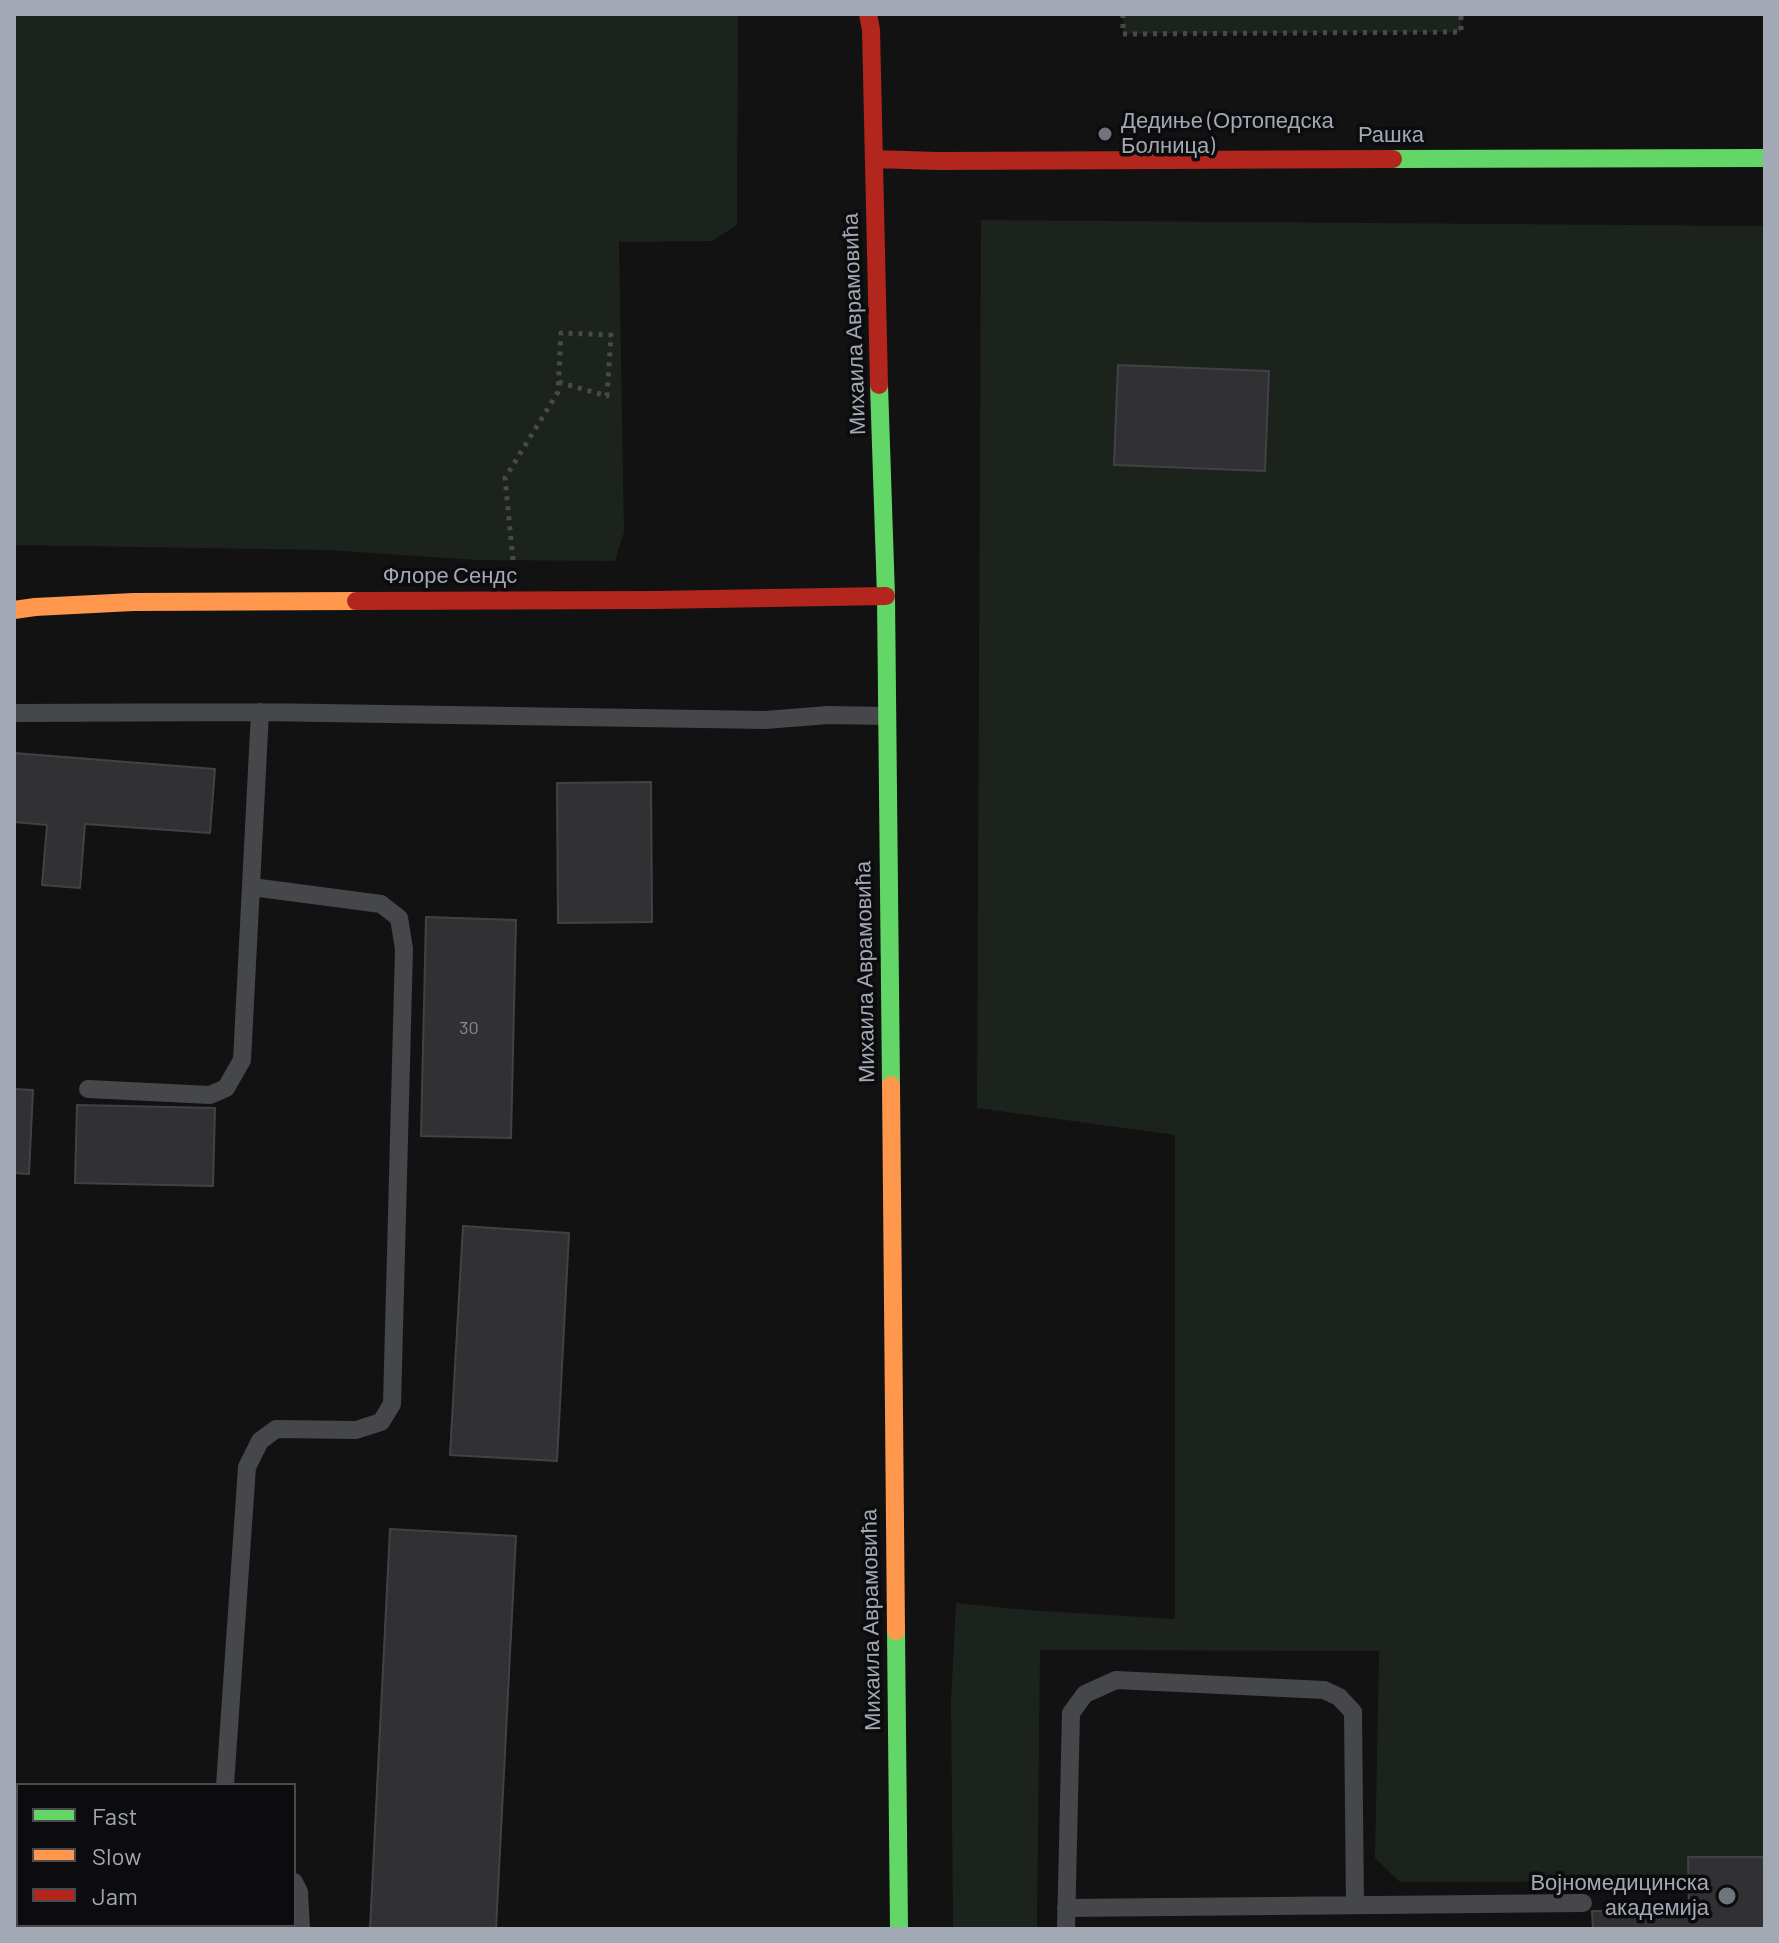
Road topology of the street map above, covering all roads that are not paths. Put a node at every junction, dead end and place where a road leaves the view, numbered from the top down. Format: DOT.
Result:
graph roads {
  1 [pos="868,14"];
  2 [pos="1765,158"];
  3 [pos="874,159"];
  4 [pos="886,596"];
  5 [pos="14,610"];
  6 [pos="260,712"];
  7 [pos="14,713"];
  8 [pos="887,716"];
  9 [pos="252,887"];
  10 [pos="88,1089"];
  11 [pos="225,1783"];
  12 [pos="296,1886"];
  13 [pos="1583,1903"];
  14 [pos="1355,1905"];
  15 [pos="1066,1908"];
  16 [pos="301,1929"];
  17 [pos="899,1929"];
  18 [pos="1066,1929"];
  1 -- 3 [label="street, Михаила Аврамовића"];
  2 -- 3 [label="street, Рашка"];
  3 -- 4 [label="street, Михаила Аврамовића"];
  4 -- 5 [label="street, Флоре Сендс"];
  4 -- 8 [label="street, Михаила Аврамовића"];
  6 -- 7 [label="lane"];
  6 -- 8 [label="lane"];
  6 -- 9 [label="lane"];
  8 -- 17 [label="street, Михаила Аврамовића"];
  9 -- 10 [label="lane"];
  9 -- 11 [label="lane"];
  12 -- 16 [label="lane"];
  13 -- 14 [label="lane"];
  14 -- 15 [label="lane"];
  14 -- 15 [label="lane"];
  15 -- 18 [label="lane"];
}
